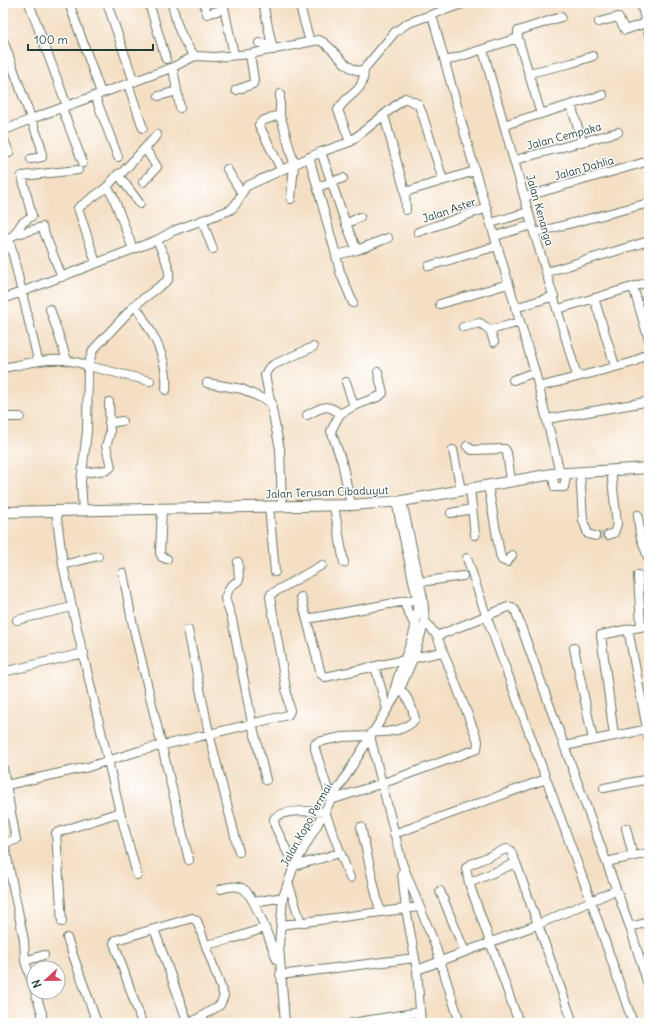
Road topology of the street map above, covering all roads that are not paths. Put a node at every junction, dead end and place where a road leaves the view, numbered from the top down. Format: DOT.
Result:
graph roads {
  1 [pos="29,3"];
  2 [pos="69,3"];
  3 [pos="107,3"];
  4 [pos="148,3"];
  5 [pos="172,3"];
  6 [pos="204,3"];
  7 [pos="263,3"];
  8 [pos="299,3"];
  9 [pos="465,3"];
  10 [pos="641,3"];
  11 [pos="224,6"];
  12 [pos="646,12"];
  13 [pos="432,15"];
  14 [pos="562,17"];
  15 [pos="599,22"];
  16 [pos="646,23"];
  17 [pos="649,35"];
  18 [pos="518,38"];
  19 [pos="3,40"];
  20 [pos="310,42"];
  21 [pos="259,43"];
  22 [pos="272,50"];
  23 [pos="483,50"];
  24 [pos="250,54"];
  25 [pos="234,55"];
  26 [pos="195,56"];
  27 [pos="593,56"];
  28 [pos="166,59"];
  29 [pos="446,61"];
  30 [pos="173,68"];
  31 [pos="364,69"];
  32 [pos="529,73"];
  33 [pos="131,83"];
  34 [pos="236,90"];
  35 [pos="177,91"];
  36 [pos="280,94"];
  37 [pos="98,95"];
  38 [pos="159,96"];
  39 [pos="603,96"];
  40 [pos="571,105"];
  41 [pos="65,107"];
  42 [pos="180,108"];
  43 [pos="541,114"];
  44 [pos="384,115"];
  45 [pos="280,117"];
  46 [pos="31,119"];
  47 [pos="504,125"];
  48 [pos="143,128"];
  49 [pos="3,131"];
  50 [pos="618,132"];
  51 [pos="157,135"];
  52 [pos="3,137"];
  53 [pos="582,141"];
  54 [pos="350,142"];
  55 [pos="145,148"];
  56 [pos="321,152"];
  57 [pos="9,153"];
  58 [pos="118,156"];
  59 [pos="309,157"];
  60 [pos="31,159"];
  61 [pos="515,160"];
  62 [pos="649,161"];
  63 [pos="294,164"];
  64 [pos="227,169"];
  65 [pos="282,169"];
  66 [pos="475,171"];
  67 [pos="120,175"];
  68 [pos="343,178"];
  69 [pos="443,180"];
  70 [pos="332,181"];
  71 [pos="143,182"];
  72 [pos="107,187"];
  73 [pos="318,187"];
  74 [pos="241,192"];
  75 [pos="405,192"];
  76 [pos="524,196"];
  77 [pos="291,199"];
  78 [pos="649,203"];
  79 [pos="140,204"];
  80 [pos="487,208"];
  81 [pos="406,210"];
  82 [pos="528,212"];
  83 [pos="360,217"];
  84 [pos="202,220"];
  85 [pos="491,223"];
  86 [pos="346,224"];
  87 [pos="533,229"];
  88 [pos="418,232"];
  89 [pos="14,235"];
  90 [pos="494,236"];
  91 [pos="388,238"];
  92 [pos="157,240"];
  93 [pos="649,241"];
  94 [pos="497,246"];
  95 [pos="7,247"];
  96 [pos="133,249"];
  97 [pos="213,249"];
  98 [pos="358,250"];
  99 [pos="336,255"];
  100 [pos="96,263"];
  101 [pos="430,266"];
  102 [pos="547,272"];
  103 [pos="62,277"];
  104 [pos="649,282"];
  105 [pos="508,284"];
  106 [pos="633,287"];
  107 [pos="22,292"];
  108 [pos="554,296"];
  109 [pos="3,298"];
  110 [pos="594,298"];
  111 [pos="353,303"];
  112 [pos="440,304"];
  113 [pos="136,305"];
  114 [pos="516,308"];
  115 [pos="50,309"];
  116 [pos="558,309"];
  117 [pos="520,322"];
  118 [pos="463,327"];
  119 [pos="490,330"];
  120 [pos="649,340"];
  121 [pos="494,342"];
  122 [pos="313,347"];
  123 [pos="649,352"];
  124 [pos="38,360"];
  125 [pos="67,360"];
  126 [pos="88,366"];
  127 [pos="614,366"];
  128 [pos="3,368"];
  129 [pos="378,372"];
  130 [pos="535,372"];
  131 [pos="577,376"];
  132 [pos="513,380"];
  133 [pos="150,381"];
  134 [pos="346,382"];
  135 [pos="207,383"];
  136 [pos="539,386"];
  137 [pos="166,390"];
  138 [pos="109,402"];
  139 [pos="645,402"];
  140 [pos="272,403"];
  141 [pos="354,406"];
  142 [pos="340,414"];
  143 [pos="307,415"];
  144 [pos="3,417"];
  145 [pos="20,417"];
  146 [pos="547,419"];
  147 [pos="122,421"];
  148 [pos="109,423"];
  149 [pos="467,446"];
  150 [pos="453,450"];
  151 [pos="649,468"];
  152 [pos="611,470"];
  153 [pos="580,472"];
  154 [pos="82,473"];
  155 [pos="560,473"];
  156 [pos="511,480"];
  157 [pos="488,485"];
  158 [pos="465,489"];
  159 [pos="399,501"];
  160 [pos="351,505"];
  161 [pos="269,506"];
  162 [pos="282,506"];
  163 [pos="334,506"];
  164 [pos="162,508"];
  165 [pos="472,509"];
  166 [pos="56,511"];
  167 [pos="83,511"];
  168 [pos="3,512"];
  169 [pos="451,513"];
  170 [pos="638,515"];
  171 [pos="475,535"];
  172 [pos="608,535"];
  173 [pos="595,536"];
  174 [pos="512,555"];
  175 [pos="98,556"];
  176 [pos="467,558"];
  177 [pos="167,559"];
  178 [pos="649,560"];
  179 [pos="238,562"];
  180 [pos="344,563"];
  181 [pos="63,565"];
  182 [pos="322,565"];
  183 [pos="414,570"];
  184 [pos="275,572"];
  185 [pos="123,573"];
  186 [pos="638,575"];
  187 [pos="463,576"];
  188 [pos="420,582"];
  189 [pos="301,597"];
  190 [pos="420,598"];
  191 [pos="403,601"];
  192 [pos="72,607"];
  193 [pos="486,616"];
  194 [pos="307,619"];
  195 [pos="17,620"];
  196 [pos="424,621"];
  197 [pos="645,626"];
  198 [pos="416,628"];
  199 [pos="628,629"];
  200 [pos="188,630"];
  201 [pos="421,635"];
  202 [pos="437,636"];
  203 [pos="574,648"];
  204 [pos="442,652"];
  205 [pos="84,653"];
  206 [pos="409,659"];
  207 [pos="375,667"];
  208 [pos="3,672"];
  209 [pos="397,688"];
  210 [pos="387,709"];
  211 [pos="252,723"];
  212 [pos="648,730"];
  213 [pos="210,733"];
  214 [pos="371,734"];
  215 [pos="614,736"];
  216 [pos="649,739"];
  217 [pos="593,740"];
  218 [pos="162,746"];
  219 [pos="564,746"];
  220 [pos="108,760"];
  221 [pos="3,768"];
  222 [pos="546,779"];
  223 [pos="649,779"];
  224 [pos="266,780"];
  225 [pos="381,784"];
  226 [pos="6,785"];
  227 [pos="604,788"];
  228 [pos="331,800"];
  229 [pos="120,812"];
  230 [pos="325,812"];
  231 [pos="361,827"];
  232 [pos="626,828"];
  233 [pos="394,834"];
  234 [pos="3,843"];
  235 [pos="239,852"];
  236 [pos="340,853"];
  237 [pos="649,853"];
  238 [pos="634,856"];
  239 [pos="190,860"];
  240 [pos="606,862"];
  241 [pos="402,863"];
  242 [pos="516,863"];
  243 [pos="294,866"];
  244 [pos="137,875"];
  245 [pos="350,878"];
  246 [pos="288,882"];
  247 [pos="469,883"];
  248 [pos="221,888"];
  249 [pos="616,890"];
  250 [pos="440,891"];
  251 [pos="283,898"];
  252 [pos="254,902"];
  253 [pos="591,902"];
  254 [pos="419,907"];
  255 [pos="406,909"];
  256 [pos="380,912"];
  257 [pos="62,922"];
  258 [pos="649,922"];
  259 [pos="301,923"];
  260 [pos="539,924"];
  261 [pos="281,925"];
  262 [pos="630,927"];
  263 [pos="264,928"];
  264 [pos="154,929"];
  265 [pos="67,938"];
  266 [pos="490,942"];
  267 [pos="206,945"];
  268 [pos="465,952"];
  269 [pos="44,955"];
  270 [pos="415,958"];
  271 [pos="25,961"];
  272 [pos="440,961"];
  273 [pos="26,964"];
  274 [pos="280,966"];
  275 [pos="417,970"];
  276 [pos="280,975"];
  277 [pos="648,985"];
  278 [pos="38,1000"];
  279 [pos="420,1012"];
  280 [pos="42,1018"];
  281 [pos="97,1023"];
  282 [pos="142,1023"];
  283 [pos="190,1023"];
  284 [pos="285,1023"];
  285 [pos="352,1023"];
  286 [pos="422,1023"];
  287 [pos="460,1023"];
  288 [pos="519,1023"];
  289 [pos="573,1023"];
  290 [pos="633,1023"];
  1 -- 41 [label="street"];
  2 -- 37 [label="street"];
  3 -- 33 [label="street"];
  4 -- 28 [label="street"];
  5 -- 26 [label="street"];
  6 -- 11 [label="street"];
  7 -- 22 [label="street"];
  8 -- 20 [label="street"];
  9 -- 13 [label="street"];
  10 -- 12 [label="street"];
  11 -- 25 [label="street"];
  12 -- 16 [label="street"];
  13 -- 29 [label="street"];
  13 -- 31 [label="street"];
  14 -- 18 [label="street"];
  15 -- 16 [label="street"];
  16 -- 17 [label="street"];
  18 -- 23 [label="street"];
  18 -- 32 [label="street"];
  19 -- 46 [label="street"];
  20 -- 22 [label="street"];
  20 -- 31 [label="street"];
  21 -- 22 [label="street"];
  22 -- 24 [label="street"];
  23 -- 29 [label="street"];
  23 -- 47 [label="street, Jalan Kenanga"];
  24 -- 25 [label="street"];
  24 -- 34 [label="street"];
  25 -- 26 [label="street"];
  26 -- 30 [label="street"];
  27 -- 32 [label="street"];
  29 -- 66 [label="street"];
  30 -- 33 [label="street"];
  30 -- 35 [label="street"];
  31 -- 54 [label="street"];
  32 -- 43 [label="street"];
  33 -- 37 [label="street"];
  33 -- 48 [label="street"];
  35 -- 38 [label="street"];
  35 -- 42 [label="street"];
  36 -- 45 [label="street"];
  37 -- 41 [label="street"];
  37 -- 58 [label="street"];
  39 -- 40 [label="street"];
  40 -- 43 [label="street"];
  40 -- 53 [label="street"];
  41 -- 46 [label="street"];
  41 -- 89 [label="street"];
  43 -- 47 [label="street"];
  44 -- 54 [label="street"];
  44 -- 69 [label="street"];
  44 -- 75 [label="street"];
  45 -- 63 [label="street"];
  45 -- 65 [label="street"];
  46 -- 49 [label="street"];
  46 -- 60 [label="street"];
  47 -- 61 [label="street, Jalan Kenanga"];
  50 -- 53 [label="street, Jalan Cempaka"];
  51 -- 55 [label="street"];
  52 -- 57 [label="street"];
  53 -- 61 [label="street, Jalan Cempaka"];
  54 -- 56 [label="street"];
  55 -- 67 [label="street"];
  55 -- 71 [label="street"];
  56 -- 59 [label="street"];
  56 -- 70 [label="street"];
  59 -- 63 [label="street"];
  59 -- 73 [label="street"];
  61 -- 76 [label="street, Jalan Kenanga"];
  62 -- 76 [label="street, Jalan Dahlia"];
  63 -- 65 [label="street"];
  63 -- 77 [label="street"];
  64 -- 74 [label="street"];
  65 -- 74 [label="street"];
  66 -- 69 [label="street"];
  66 -- 80 [label="street"];
  67 -- 72 [label="street"];
  67 -- 79 [label="street"];
  68 -- 70 [label="street"];
  69 -- 75 [label="street"];
  70 -- 73 [label="street"];
  70 -- 86 [label="street"];
  72 -- 96 [label="street"];
  72 -- 100 [label="street"];
  73 -- 99 [label="street"];
  74 -- 84 [label="street"];
  75 -- 81 [label="street"];
  76 -- 82 [label="street, Jalan Kenanga"];
  78 -- 87 [label="street"];
  80 -- 85 [label="street"];
  80 -- 88 [label="street, Jalan Aster"];
  82 -- 85 [label="street"];
  82 -- 87 [label="street, Jalan Kenanga"];
  83 -- 86 [label="street"];
  84 -- 92 [label="street"];
  84 -- 97 [label="street"];
  85 -- 90 [label="street"];
  86 -- 98 [label="street"];
  87 -- 90 [label="street"];
  87 -- 102 [label="street, Jalan Kenanga"];
  89 -- 95 [label="street"];
  89 -- 103 [label="street"];
  90 -- 94 [label="street"];
  91 -- 98 [label="street"];
  92 -- 96 [label="street"];
  92 -- 113 [label="street"];
  93 -- 102 [label="street"];
  94 -- 101 [label="street"];
  94 -- 105 [label="street"];
  95 -- 107 [label="street"];
  96 -- 100 [label="street"];
  98 -- 99 [label="street"];
  99 -- 111 [label="street"];
  100 -- 103 [label="street"];
  102 -- 108 [label="street, Jalan Kenanga"];
  103 -- 107 [label="street"];
  104 -- 106 [label="street"];
  105 -- 112 [label="street"];
  105 -- 114 [label="street"];
  106 -- 110 [label="street"];
  106 -- 120 [label="street"];
  107 -- 109 [label="street"];
  107 -- 124 [label="street"];
  108 -- 114 [label="street"];
  108 -- 116 [label="street, Jalan Kenanga"];
  110 -- 116 [label="street"];
  110 -- 127 [label="street"];
  113 -- 126 [label="street"];
  113 -- 137 [label="street"];
  114 -- 117 [label="street"];
  115 -- 125 [label="street"];
  116 -- 131 [label="street, Jalan Kenanga"];
  117 -- 119 [label="street"];
  117 -- 130 [label="street"];
  118 -- 119 [label="street"];
  119 -- 121 [label="street"];
  122 -- 140 [label="street"];
  123 -- 127 [label="street"];
  124 -- 125 [label="street"];
  124 -- 128 [label="street"];
  125 -- 126 [label="street"];
  126 -- 133 [label="street"];
  126 -- 154 [label="street"];
  127 -- 131 [label="street"];
  129 -- 141 [label="street"];
  130 -- 132 [label="street"];
  130 -- 136 [label="street"];
  131 -- 136 [label="street"];
  134 -- 141 [label="street"];
  135 -- 140 [label="street"];
  136 -- 146 [label="street"];
  138 -- 148 [label="street"];
  139 -- 146 [label="street"];
  140 -- 162 [label="street"];
  141 -- 142 [label="street"];
  142 -- 143 [label="street"];
  142 -- 160 [label="street"];
  144 -- 145 [label="street"];
  146 -- 155 [label="street"];
  147 -- 148 [label="street"];
  148 -- 154 [label="street"];
  149 -- 156 [label="street"];
  150 -- 158 [label="street"];
  151 -- 152 [label="main road, Jalan Terusan Cibaduyut"];
  152 -- 153 [label="main road, Jalan Terusan Cibaduyut"];
  152 -- 172 [label="street"];
  153 -- 155 [label="main road, Jalan Terusan Cibaduyut"];
  153 -- 173 [label="street"];
  154 -- 167 [label="street"];
  155 -- 156 [label="main road, Jalan Terusan Cibaduyut"];
  156 -- 157 [label="main road, Jalan Terusan Cibaduyut"];
  157 -- 158 [label="main road, Jalan Terusan Cibaduyut"];
  157 -- 174 [label="street"];
  158 -- 159 [label="main road, Jalan Terusan Cibaduyut"];
  158 -- 165 [label="street"];
  159 -- 160 [label="main road, Jalan Terusan Cibaduyut"];
  159 -- 183 [label="street, Jalan Kopo Permai"];
  160 -- 163 [label="main road, Jalan Terusan Cibaduyut"];
  161 -- 162 [label="main road, Jalan Terusan Cibaduyut"];
  161 -- 164 [label="main road, Jalan Terusan Cibaduyut"];
  161 -- 184 [label="street"];
  162 -- 163 [label="main road, Jalan Terusan Cibaduyut"];
  163 -- 180 [label="street"];
  164 -- 167 [label="main road, Jalan Terusan Cibaduyut"];
  164 -- 177 [label="street"];
  165 -- 169 [label="street"];
  165 -- 171 [label="street"];
  166 -- 167 [label="main road, Jalan Terusan Cibaduyut"];
  166 -- 168 [label="main road, Jalan Terusan Cibaduyut"];
  166 -- 181 [label="street"];
  170 -- 178 [label="street"];
  175 -- 181 [label="street"];
  176 -- 193 [label="street"];
  179 -- 211 [label="street"];
  181 -- 192 [label="street"];
  182 -- 211 [label="street"];
  183 -- 188 [label="street, Jalan Kopo Permai"];
  183 -- 190 [label="street, Jalan Kopo Permai"];
  185 -- 218 [label="street"];
  186 -- 197 [label="street"];
  187 -- 188 [label="street"];
  188 -- 190 [label="street, Jalan Kopo Permai"];
  189 -- 194 [label="street"];
  190 -- 191 [label="street"];
  190 -- 196 [label="street, Jalan Kopo Permai"];
  190 -- 198 [label="street, Jalan Kopo Permai"];
  191 -- 194 [label="street"];
  191 -- 198 [label="street"];
  192 -- 195 [label="street"];
  192 -- 205 [label="street"];
  193 -- 202 [label="street"];
  193 -- 219 [label="street"];
  193 -- 222 [label="street"];
  194 -- 207 [label="street"];
  196 -- 201 [label="street, Jalan Kopo Permai"];
  196 -- 202 [label="street"];
  197 -- 199 [label="street"];
  198 -- 201 [label="street"];
  198 -- 206 [label="street, Jalan Kopo Permai"];
  199 -- 212 [label="street"];
  199 -- 215 [label="street"];
  200 -- 213 [label="street"];
  201 -- 206 [label="street, Jalan Kopo Permai"];
  202 -- 204 [label="street"];
  203 -- 217 [label="street"];
  204 -- 206 [label="street"];
  204 -- 225 [label="street"];
  205 -- 208 [label="street"];
  205 -- 220 [label="street"];
  206 -- 207 [label="street"];
  206 -- 209 [label="street, Jalan Kopo Permai"];
  207 -- 210 [label="street"];
  209 -- 210 [label="street, Jalan Kopo Permai"];
  209 -- 214 [label="street"];
  210 -- 214 [label="street, Jalan Kopo Permai"];
  211 -- 213 [label="street"];
  211 -- 224 [label="street"];
  212 -- 215 [label="street"];
  212 -- 216 [label="street"];
  213 -- 218 [label="street"];
  213 -- 235 [label="street"];
  214 -- 225 [label="street"];
  214 -- 228 [label="street, Jalan Kopo Permai"];
  214 -- 228 [label="street"];
  215 -- 217 [label="street"];
  217 -- 219 [label="street"];
  218 -- 220 [label="street"];
  218 -- 239 [label="street"];
  219 -- 240 [label="street"];
  220 -- 226 [label="street"];
  220 -- 229 [label="street"];
  221 -- 226 [label="street"];
  222 -- 233 [label="street"];
  222 -- 253 [label="street"];
  223 -- 227 [label="street"];
  225 -- 228 [label="street"];
  225 -- 233 [label="street"];
  226 -- 234 [label="street"];
  228 -- 230 [label="street, Jalan Kopo Permai"];
  229 -- 244 [label="street"];
  229 -- 257 [label="street"];
  230 -- 236 [label="street"];
  230 -- 243 [label="street, Jalan Kopo Permai"];
  230 -- 243 [label="street"];
  231 -- 256 [label="street"];
  232 -- 238 [label="street"];
  233 -- 241 [label="street"];
  234 -- 271 [label="street"];
  236 -- 243 [label="street"];
  236 -- 245 [label="street"];
  237 -- 238 [label="street"];
  238 -- 240 [label="street"];
  240 -- 249 [label="street"];
  241 -- 254 [label="street"];
  241 -- 255 [label="street"];
  242 -- 247 [label="street"];
  242 -- 247 [label="street"];
  242 -- 260 [label="street"];
  243 -- 246 [label="street, Jalan Kopo Permai"];
  246 -- 251 [label="street, Jalan Kopo Permai"];
  246 -- 259 [label="street"];
  247 -- 266 [label="street"];
  248 -- 252 [label="street"];
  249 -- 253 [label="street"];
  249 -- 262 [label="street"];
  250 -- 268 [label="street"];
  251 -- 252 [label="street"];
  251 -- 261 [label="street, Jalan Kopo Permai"];
  252 -- 263 [label="street"];
  253 -- 260 [label="street"];
  253 -- 290 [label="street"];
  254 -- 255 [label="street"];
  254 -- 272 [label="street"];
  255 -- 256 [label="street"];
  255 -- 270 [label="street"];
  256 -- 259 [label="street"];
  258 -- 262 [label="street"];
  259 -- 261 [label="street"];
  260 -- 266 [label="street"];
  260 -- 289 [label="street"];
  261 -- 274 [label="street, Jalan Kopo Permai"];
  262 -- 277 [label="street"];
  263 -- 267 [label="street"];
  263 -- 274 [label="street"];
  264 -- 267 [label="street"];
  264 -- 282 [label="street"];
  264 -- 283 [label="street"];
  265 -- 281 [label="street"];
  266 -- 268 [label="street"];
  266 -- 288 [label="street"];
  267 -- 283 [label="street"];
  268 -- 272 [label="street"];
  269 -- 271 [label="street"];
  270 -- 275 [label="street"];
  270 -- 276 [label="street"];
  271 -- 273 [label="street"];
  272 -- 275 [label="street"];
  272 -- 287 [label="street"];
  274 -- 276 [label="street, Jalan Kopo Permai"];
  275 -- 279 [label="street"];
  276 -- 284 [label="street, Jalan Kopo Permai"];
  278 -- 280 [label="street"];
  279 -- 285 [label="street"];
  279 -- 286 [label="street"];
}
